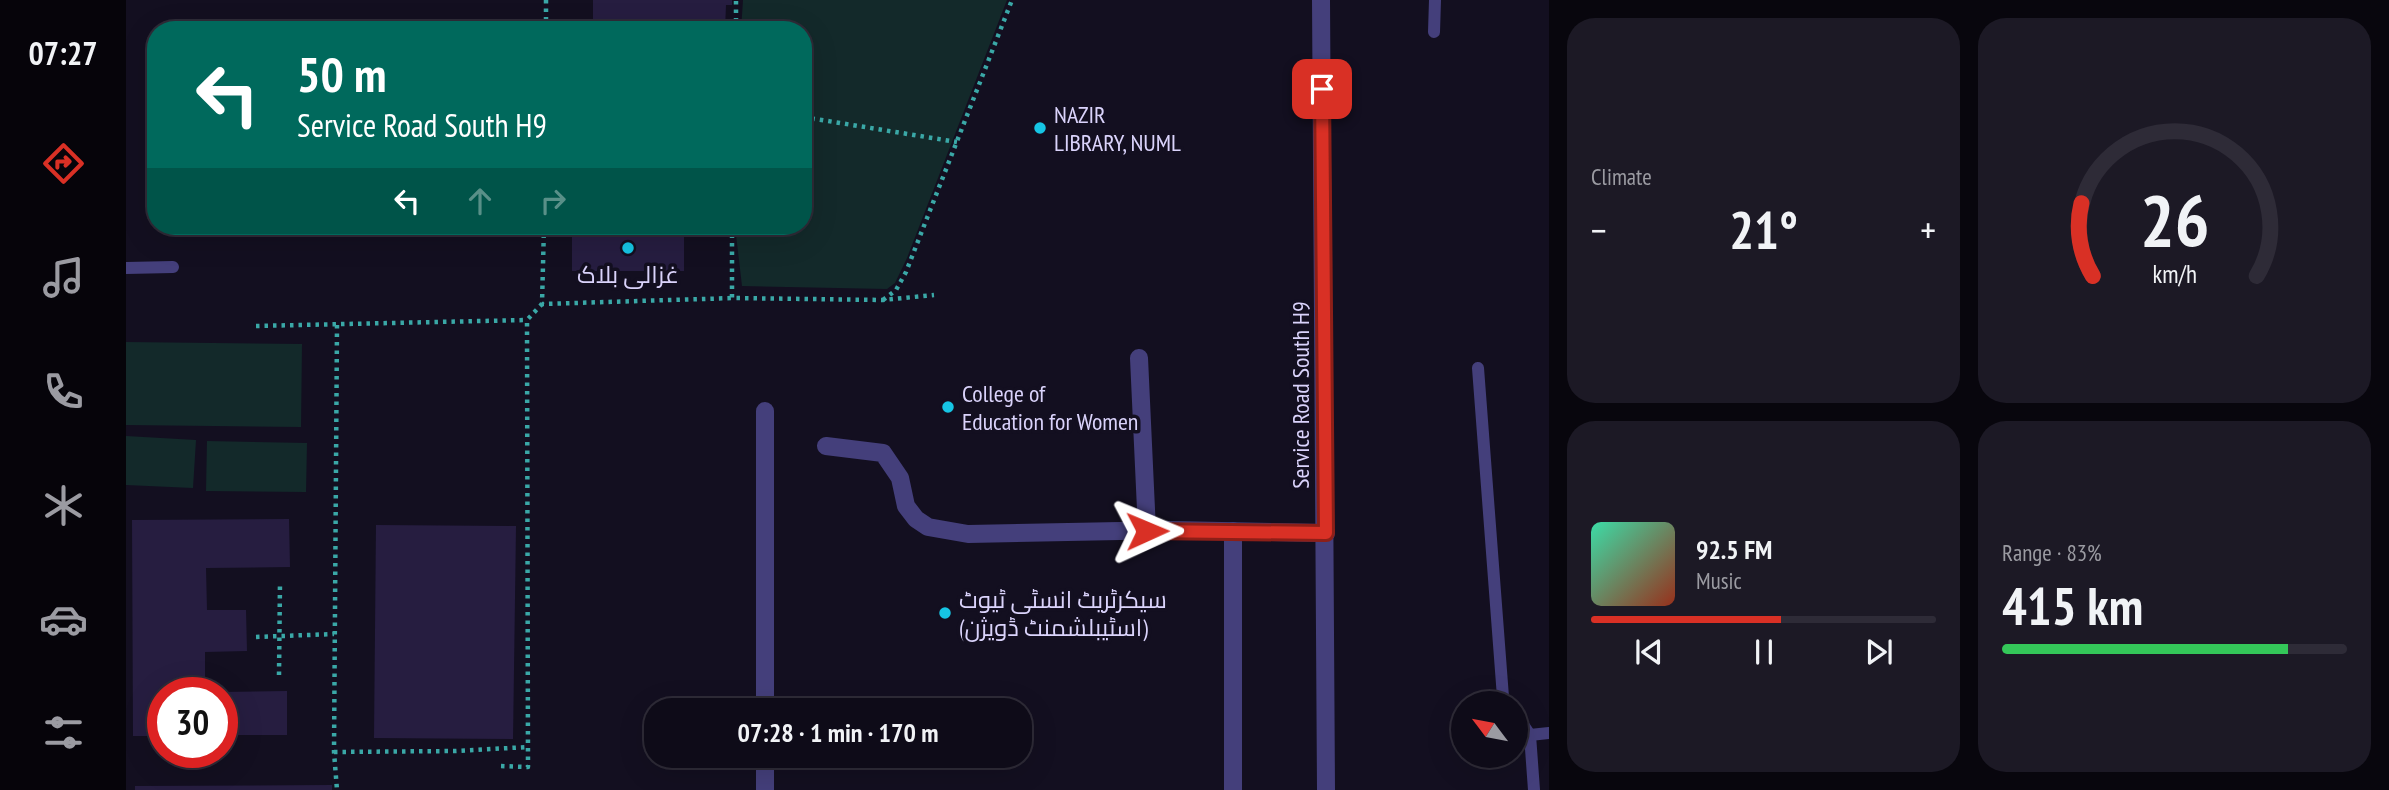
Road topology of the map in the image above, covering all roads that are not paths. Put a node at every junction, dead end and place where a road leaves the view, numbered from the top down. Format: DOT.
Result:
graph roads {
  1 [pos="1321,0"];
  2 [pos="1435,0"];
  3 [pos="1434,32"];
  4 [pos="173,267"];
  5 [pos="126,268"];
  6 [pos="1139,358"];
  7 [pos="1479,368"];
  8 [pos="765,411"];
  9 [pos="826,446"];
  10 [pos="1147,531"];
  11 [pos="1233,531"];
  12 [pos="1326,533"];
  13 [pos="1503,691"];
  14 [pos="765,698"];
  15 [pos="1528,731"];
  16 [pos="1549,733"];
  17 [pos="1530,734"];
  18 [pos="765,768"];
  19 [pos="765,790"];
  20 [pos="1233,790"];
  21 [pos="1326,790"];
  22 [pos="1534,790"];
  1 -- 12 [label="street, Service Road South H9"];
  2 -- 3 [label="lane"];
  4 -- 5 [label="lane"];
  6 -- 10 [label="street"];
  7 -- 13 [label="lane"];
  8 -- 14 [label="street"];
  9 -- 10 [label="street"];
  10 -- 11 [label="street"];
  11 -- 12 [label="street"];
  11 -- 20 [label="street"];
  12 -- 21 [label="street, Service Road South H9"];
  15 -- 17 [label="lane"];
  16 -- 17 [label="lane"];
  17 -- 22 [label="lane"];
  18 -- 19 [label="street"];
}
